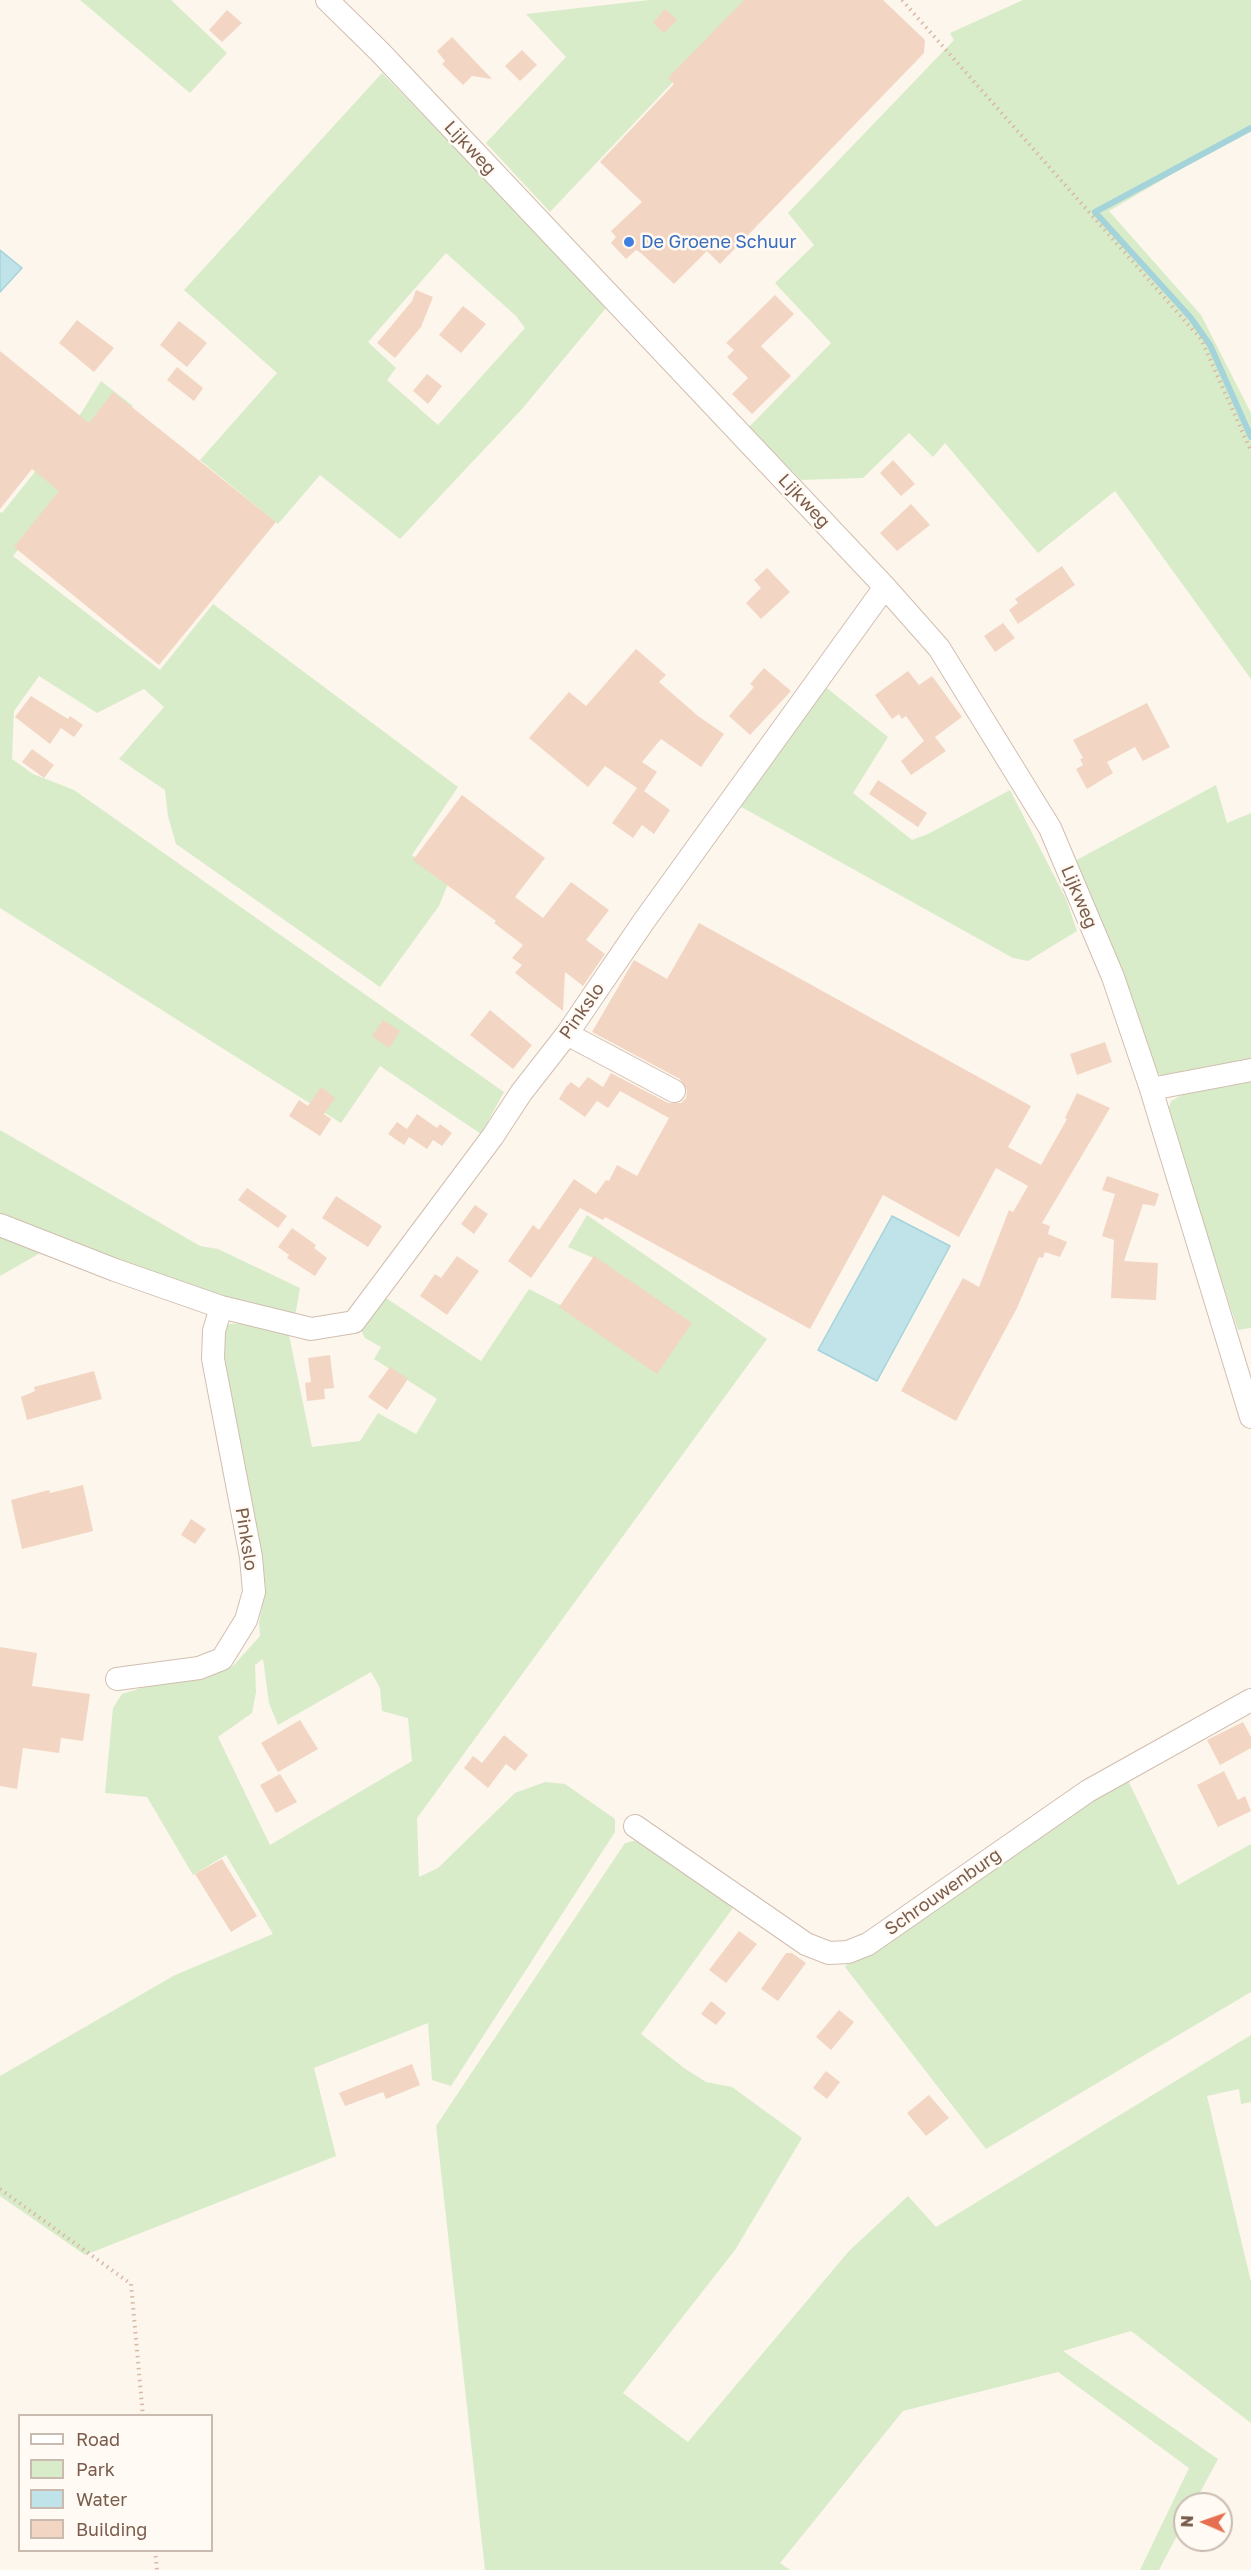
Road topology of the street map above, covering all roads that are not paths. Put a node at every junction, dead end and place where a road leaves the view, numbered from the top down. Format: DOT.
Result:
graph roads {
  1 [pos="327,0"];
  2 [pos="885,587"];
  3 [pos="567,1034"];
  4 [pos="1251,1070"];
  5 [pos="1151,1089"];
  6 [pos="674,1091"];
  7 [pos="0,1225"];
  8 [pos="221,1307"];
  9 [pos="1251,1417"];
  10 [pos="117,1679"];
  11 [pos="1251,1700"];
  12 [pos="635,1826"];
  1 -- 2 [label="street, Lijkweg"];
  2 -- 3 [label="street, Pinkslo"];
  2 -- 5 [label="street, Lijkweg"];
  3 -- 6 [label="street"];
  3 -- 8 [label="street, Pinkslo"];
  4 -- 5 [label="street"];
  5 -- 9 [label="street, Lijkweg"];
  7 -- 8 [label="street, Pinkslo"];
  8 -- 10 [label="street, Pinkslo"];
  11 -- 12 [label="street, Schrouwenburg"];
}
